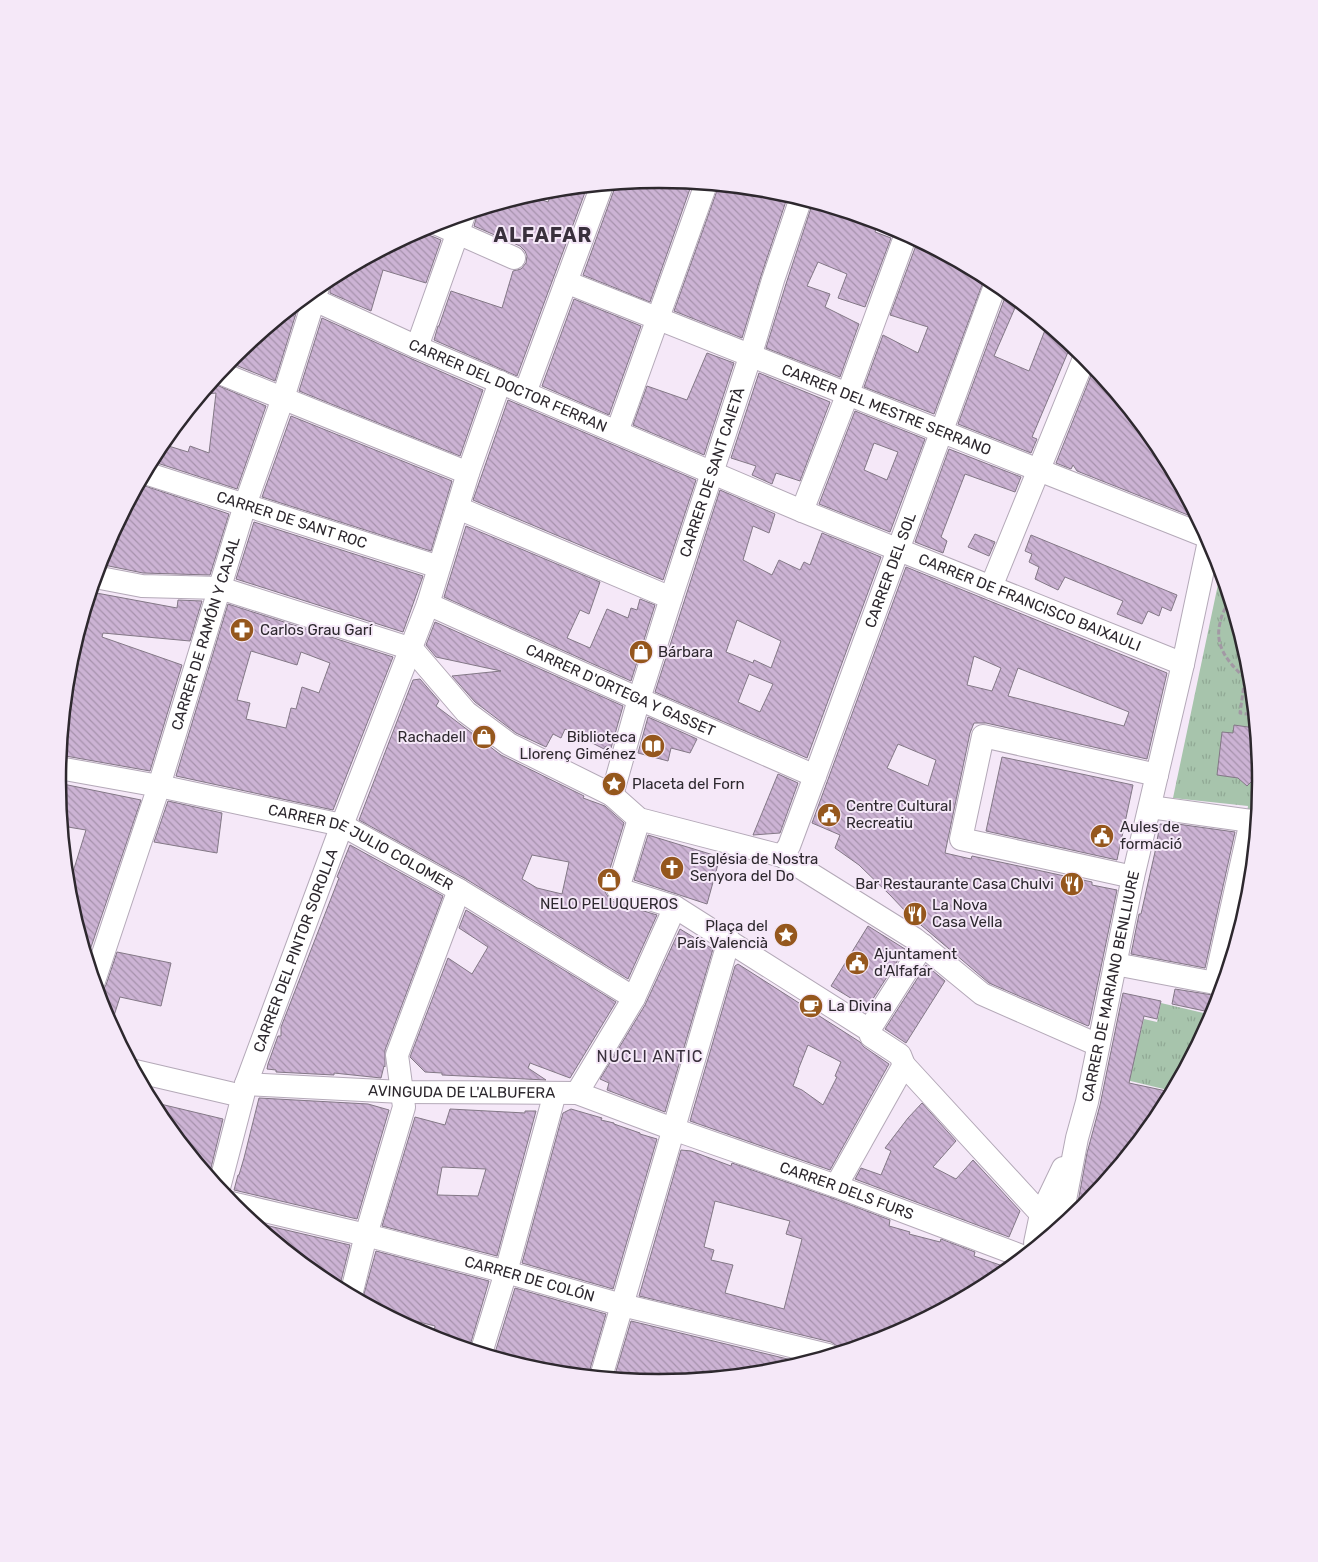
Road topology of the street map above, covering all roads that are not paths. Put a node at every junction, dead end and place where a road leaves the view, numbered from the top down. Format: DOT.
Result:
graph roads {
  1 [pos="704,190"];
  2 [pos="600,192"];
  3 [pos="799,205"];
  4 [pos="461,224"];
  5 [pos="903,241"];
  6 [pos="514,258"];
  7 [pos="566,282"];
  8 [pos="993,292"];
  9 [pos="318,297"];
  10 [pos="311,302"];
  11 [pos="657,318"];
  12 [pos="417,347"];
  13 [pos="750,357"];
  14 [pos="1081,365"];
  15 [pos="227,376"];
  16 [pos="500,382"];
  17 [pos="525,393"];
  18 [pos="848,394"];
  19 [pos="283,398"];
  20 [pos="942,431"];
  21 [pos="617,432"];
  22 [pos="1038,470"];
  23 [pos="712,471"];
  24 [pos="468,473"];
  25 [pos="151,476"];
  26 [pos="246,505"];
  27 [pos="458,508"];
  28 [pos="802,510"];
  29 [pos="1197,533"];
  30 [pos="898,550"];
  31 [pos="1206,553"];
  32 [pos="439,567"];
  33 [pos="102,579"];
  34 [pos="990,587"];
  35 [pos="220,588"];
  36 [pos="671,598"];
  37 [pos="428,604"];
  38 [pos="412,649"];
  39 [pos="1183,664"];
  40 [pos="639,699"];
  41 [pos="67,769"];
  42 [pos="1157,775"];
  43 [pos="815,776"];
  44 [pos="159,786"];
  45 [pos="612,795"];
  46 [pos="1150,807"];
  47 [pos="639,819"];
  48 [pos="1250,821"];
  49 [pos="342,824"];
  50 [pos="1249,830"];
  51 [pos="782,856"];
  52 [pos="1133,877"];
  53 [pos="459,890"];
  54 [pos="675,907"];
  55 [pos="729,940"];
  56 [pos="923,945"];
  57 [pos="1223,962"];
  58 [pos="1115,964"];
  59 [pos="97,970"];
  60 [pos="1216,982"];
  61 [pos="634,998"];
  62 [pos="869,1030"];
  63 [pos="1098,1046"];
  64 [pos="904,1065"];
  65 [pos="143,1072"];
  66 [pos="244,1090"];
  67 [pos="402,1092"];
  68 [pos="555,1093"];
  69 [pos="577,1093"];
  70 [pos="673,1129"];
  71 [pos="1077,1138"];
  72 [pos="221,1180"];
  73 [pos="836,1186"];
  74 [pos="247,1207"];
  75 [pos="1041,1214"];
  76 [pos="1062,1215"];
  77 [pos="366,1235"];
  78 [pos="1031,1242"];
  79 [pos="1022,1249"];
  80 [pos="506,1272"];
  81 [pos="353,1288"];
  82 [pos="622,1305"];
  83 [pos="483,1347"];
  84 [pos="817,1352"];
  85 [pos="602,1371"];
  1 -- 11 [label="street"];
  2 -- 7 [label="street"];
  3 -- 13 [label="street, CARRER DE SANT CAIETÀ"];
  4 -- 6 [label="street"];
  4 -- 12 [label="street"];
  5 -- 18 [label="street"];
  7 -- 11 [label="street, CARRER DEL MESTRE SERRANO"];
  7 -- 17 [label="street"];
  8 -- 20 [label="street, CARRER DEL SOL"];
  9 -- 12 [label="street, CARRER DEL DOCTOR FERRAN"];
  10 -- 19 [label="street, CARRER DE RAMÓN Y CAJAL"];
  11 -- 13 [label="street, CARRER DEL MESTRE SERRANO"];
  11 -- 21 [label="street"];
  12 -- 16 [label="street, CARRER DEL DOCTOR FERRAN"];
  13 -- 18 [label="street, CARRER DEL MESTRE SERRANO"];
  13 -- 23 [label="street, CARRER DE SANT CAIETÀ"];
  14 -- 22 [label="street"];
  15 -- 19 [label="street"];
  16 -- 17 [label="street, CARRER DEL DOCTOR FERRAN"];
  16 -- 24 [label="street, CARRER DEL PINTOR SOROLLA"];
  17 -- 21 [label="street, CARRER DEL DOCTOR FERRAN"];
  18 -- 20 [label="street, CARRER DEL MESTRE SERRANO"];
  18 -- 28 [label="street"];
  19 -- 24 [label="street"];
  19 -- 26 [label="street, CARRER DE RAMÓN Y CAJAL"];
  20 -- 22 [label="street, CARRER DEL MESTRE SERRANO"];
  20 -- 30 [label="street, CARRER DEL SOL"];
  21 -- 23 [label="street, CARRER DEL DOCTOR FERRAN"];
  22 -- 29 [label="street, CARRER DEL MESTRE SERRANO"];
  22 -- 34 [label="street"];
  23 -- 28 [label="street, CARRER DE FRANCISCO BAIXAULI"];
  23 -- 36 [label="street, CARRER DE SANT CAIETÀ"];
  24 -- 27 [label="street, CARRER DEL PINTOR SOROLLA"];
  25 -- 26 [label="street, CARRER DE SANT ROC"];
  26 -- 32 [label="street, CARRER DE SANT ROC"];
  26 -- 35 [label="street, CARRER DE RAMÓN Y CAJAL"];
  27 -- 32 [label="street, CARRER DEL PINTOR SOROLLA"];
  27 -- 36 [label="street"];
  28 -- 30 [label="street, CARRER DE FRANCISCO BAIXAULI"];
  30 -- 34 [label="street, CARRER DE FRANCISCO BAIXAULI"];
  30 -- 43 [label="street, CARRER DEL SOL"];
  31 -- 39 [label="street, CARRER DE MARIANO BENLLIURE"];
  32 -- 37 [label="street, CARRER DEL PINTOR SOROLLA"];
  33 -- 35 [label="street"];
  34 -- 39 [label="street, CARRER DE FRANCISCO BAIXAULI"];
  35 -- 38 [label="street"];
  35 -- 44 [label="street, CARRER DE RAMÓN Y CAJAL"];
  36 -- 40 [label="street, CARRER DE SANT CAIETÀ"];
  37 -- 38 [label="street, CARRER DEL PINTOR SOROLLA"];
  37 -- 40 [label="street, CARRER D'ORTEGA Y GASSET"];
  38 -- 45 [label="street"];
  38 -- 49 [label="street, CARRER DEL PINTOR SOROLLA"];
  39 -- 42 [label="street, CARRER DE MARIANO BENLLIURE"];
  40 -- 43 [label="street, CARRER D'ORTEGA Y GASSET"];
  40 -- 45 [label="street, CARRER DE SANT CAIETÀ"];
  41 -- 44 [label="street, CARRER DE JULIO COLOMER"];
  42 -- 46 [label="street, CARRER DE MARIANO BENLLIURE"];
  42 -- 52 [label="street"];
  43 -- 51 [label="street, CARRER DEL SOL"];
  44 -- 49 [label="street, CARRER DE JULIO COLOMER"];
  44 -- 59 [label="street, CARRER DE RAMÓN Y CAJAL"];
  45 -- 47 [label="street"];
  46 -- 48 [label="street"];
  46 -- 52 [label="street, CARRER DE MARIANO BENLLIURE"];
  47 -- 51 [label="street"];
  47 -- 54 [label="street"];
  49 -- 53 [label="street, CARRER DE JULIO COLOMER"];
  49 -- 66 [label="street, CARRER DEL PINTOR SOROLLA"];
  50 -- 57 [label="street"];
  51 -- 56 [label="street"];
  52 -- 58 [label="street, CARRER DE MARIANO BENLLIURE"];
  53 -- 61 [label="street, CARRER DE JULIO COLOMER"];
  53 -- 67 [label="street"];
  54 -- 55 [label="street"];
  54 -- 61 [label="street"];
  55 -- 62 [label="street"];
  55 -- 70 [label="street"];
  56 -- 62 [label="street"];
  56 -- 63 [label="street"];
  58 -- 60 [label="street"];
  58 -- 63 [label="street, CARRER DE MARIANO BENLLIURE"];
  61 -- 69 [label="street"];
  62 -- 64 [label="street"];
  63 -- 71 [label="street, CARRER DE MARIANO BENLLIURE"];
  64 -- 73 [label="street"];
  64 -- 75 [label="street"];
  65 -- 66 [label="street, AVINGUDA DE L'ALBUFERA"];
  66 -- 67 [label="street, AVINGUDA DE L'ALBUFERA"];
  66 -- 72 [label="street, CARRER DEL PINTOR SOROLLA"];
  67 -- 68 [label="street, AVINGUDA DE L'ALBUFERA"];
  67 -- 77 [label="street"];
  68 -- 69 [label="street, AVINGUDA DE L'ALBUFERA"];
  68 -- 80 [label="street"];
  69 -- 70 [label="street, AVINGUDA DE L'ALBUFERA"];
  70 -- 73 [label="street, CARRER DELS FURS"];
  70 -- 82 [label="street"];
  71 -- 75 [label="street, CARRER DE MARIANO BENLLIURE"];
  71 -- 76 [label="street, CARRER DE MARIANO BENLLIURE"];
  73 -- 79 [label="street, CARRER DELS FURS"];
  74 -- 77 [label="street, CARRER DE COLÓN"];
  75 -- 78 [label="street, CARRER DE MARIANO BENLLIURE"];
  77 -- 80 [label="street, CARRER DE COLÓN"];
  77 -- 81 [label="street"];
  80 -- 82 [label="street, CARRER DE COLÓN"];
  80 -- 83 [label="street"];
  82 -- 84 [label="street, CARRER DE COLÓN"];
  82 -- 85 [label="street"];
}
